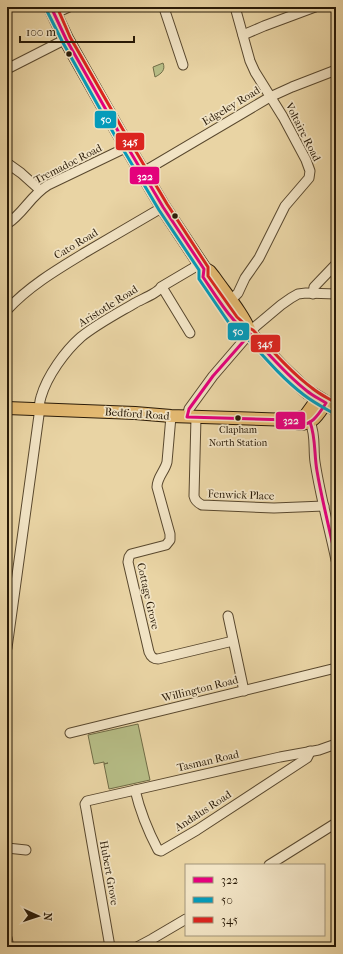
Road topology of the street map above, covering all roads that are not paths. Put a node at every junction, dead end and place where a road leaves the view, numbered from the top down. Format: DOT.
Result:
graph roads {
  1 [pos="69,7"];
  2 [pos="166,7"];
  3 [pos="234,7"];
  4 [pos="314,7"];
  5 [pos="53,11"];
  6 [pos="243,35"];
  7 [pos="66,39"];
  8 [pos="183,66"];
  9 [pos="7,68"];
  10 [pos="336,70"];
  11 [pos="270,97"];
  12 [pos="127,146"];
  13 [pos="7,163"];
  14 [pos="143,172"];
  15 [pos="40,190"];
  16 [pos="163,206"];
  17 [pos="7,224"];
  18 [pos="336,264"];
  19 [pos="202,266"];
  20 [pos="162,287"];
  21 [pos="313,294"];
  22 [pos="336,294"];
  23 [pos="230,301"];
  24 [pos="7,310"];
  25 [pos="190,333"];
  26 [pos="250,334"];
  27 [pos="327,403"];
  28 [pos="7,408"];
  29 [pos="40,409"];
  30 [pos="171,416"];
  31 [pos="192,417"];
  32 [pos="290,420"];
  33 [pos="310,422"];
  34 [pos="324,506"];
  35 [pos="333,532"];
  36 [pos="336,560"];
  37 [pos="228,616"];
  38 [pos="233,641"];
  39 [pos="7,648"];
  40 [pos="336,668"];
  41 [pos="244,691"];
  42 [pos="70,733"];
  43 [pos="336,744"];
  44 [pos="310,751"];
  45 [pos="280,756"];
  46 [pos="284,772"];
  47 [pos="135,790"];
  48 [pos="86,802"];
  49 [pos="336,823"];
  50 [pos="7,848"];
  51 [pos="26,850"];
  52 [pos="271,864"];
  53 [pos="185,920"];
  54 [pos="7,938"];
  55 [pos="8,947"];
  56 [pos="110,947"];
  57 [pos="137,947"];
  1 -- 5 [label="street"];
  2 -- 8 [label="street"];
  3 -- 6 [label="street, Voltaire Road"];
  4 -- 6 [label="street"];
  5 -- 7 [label="highway"];
  6 -- 11 [label="street, Voltaire Road"];
  7 -- 9 [label="street"];
  7 -- 12 [label="highway"];
  10 -- 11 [label="street, Edgeley Road"];
  11 -- 14 [label="street, Edgeley Road"];
  11 -- 23 [label="street, Voltaire Road"];
  12 -- 14 [label="highway"];
  12 -- 15 [label="street, Tremadoc Road"];
  13 -- 15 [label="street"];
  14 -- 16 [label="highway"];
  15 -- 17 [label="street, Tremadoc Road"];
  16 -- 19 [label="highway"];
  16 -- 24 [label="street, Cato Road"];
  18 -- 21 [label="street"];
  19 -- 20 [label="street, Aristotle Road"];
  19 -- 23 [label="highway"];
  19 -- 26 [label="highway"];
  20 -- 25 [label="street"];
  20 -- 29 [label="street, Aristotle Road"];
  21 -- 22 [label="street"];
  21 -- 26 [label="street"];
  23 -- 26 [label="highway"];
  26 -- 27 [label="highway"];
  26 -- 31 [label="street"];
  27 -- 32 [label="main road, Bedford Road"];
  27 -- 33 [label="main road"];
  28 -- 29 [label="main road, Bedford Road"];
  29 -- 30 [label="main road, Bedford Road"];
  29 -- 39 [label="street, Aristotle Road"];
  30 -- 31 [label="main road, Bedford Road"];
  30 -- 38 [label="street, Cottage Grove"];
  31 -- 32 [label="main road, Bedford Road"];
  31 -- 34 [label="street, Fenwick Place"];
  32 -- 33 [label="main road, Bedford Road"];
  33 -- 34 [label="street"];
  34 -- 35 [label="street"];
  35 -- 36 [label="street"];
  37 -- 38 [label="street"];
  38 -- 41 [label="street"];
  40 -- 41 [label="street, Willington Road"];
  41 -- 42 [label="street, Willington Road"];
  43 -- 44 [label="street, Tasman Road"];
  44 -- 45 [label="street, Tasman Road"];
  44 -- 46 [label="street, Andalus Road"];
  45 -- 46 [label="street"];
  45 -- 47 [label="street, Tasman Road"];
  46 -- 47 [label="street, Andalus Road"];
  47 -- 48 [label="street, Tasman Road"];
  48 -- 56 [label="street, Hubert Grove"];
  49 -- 52 [label="street"];
  50 -- 51 [label="street"];
  53 -- 57 [label="street"];
  54 -- 55 [label="street"];
}
